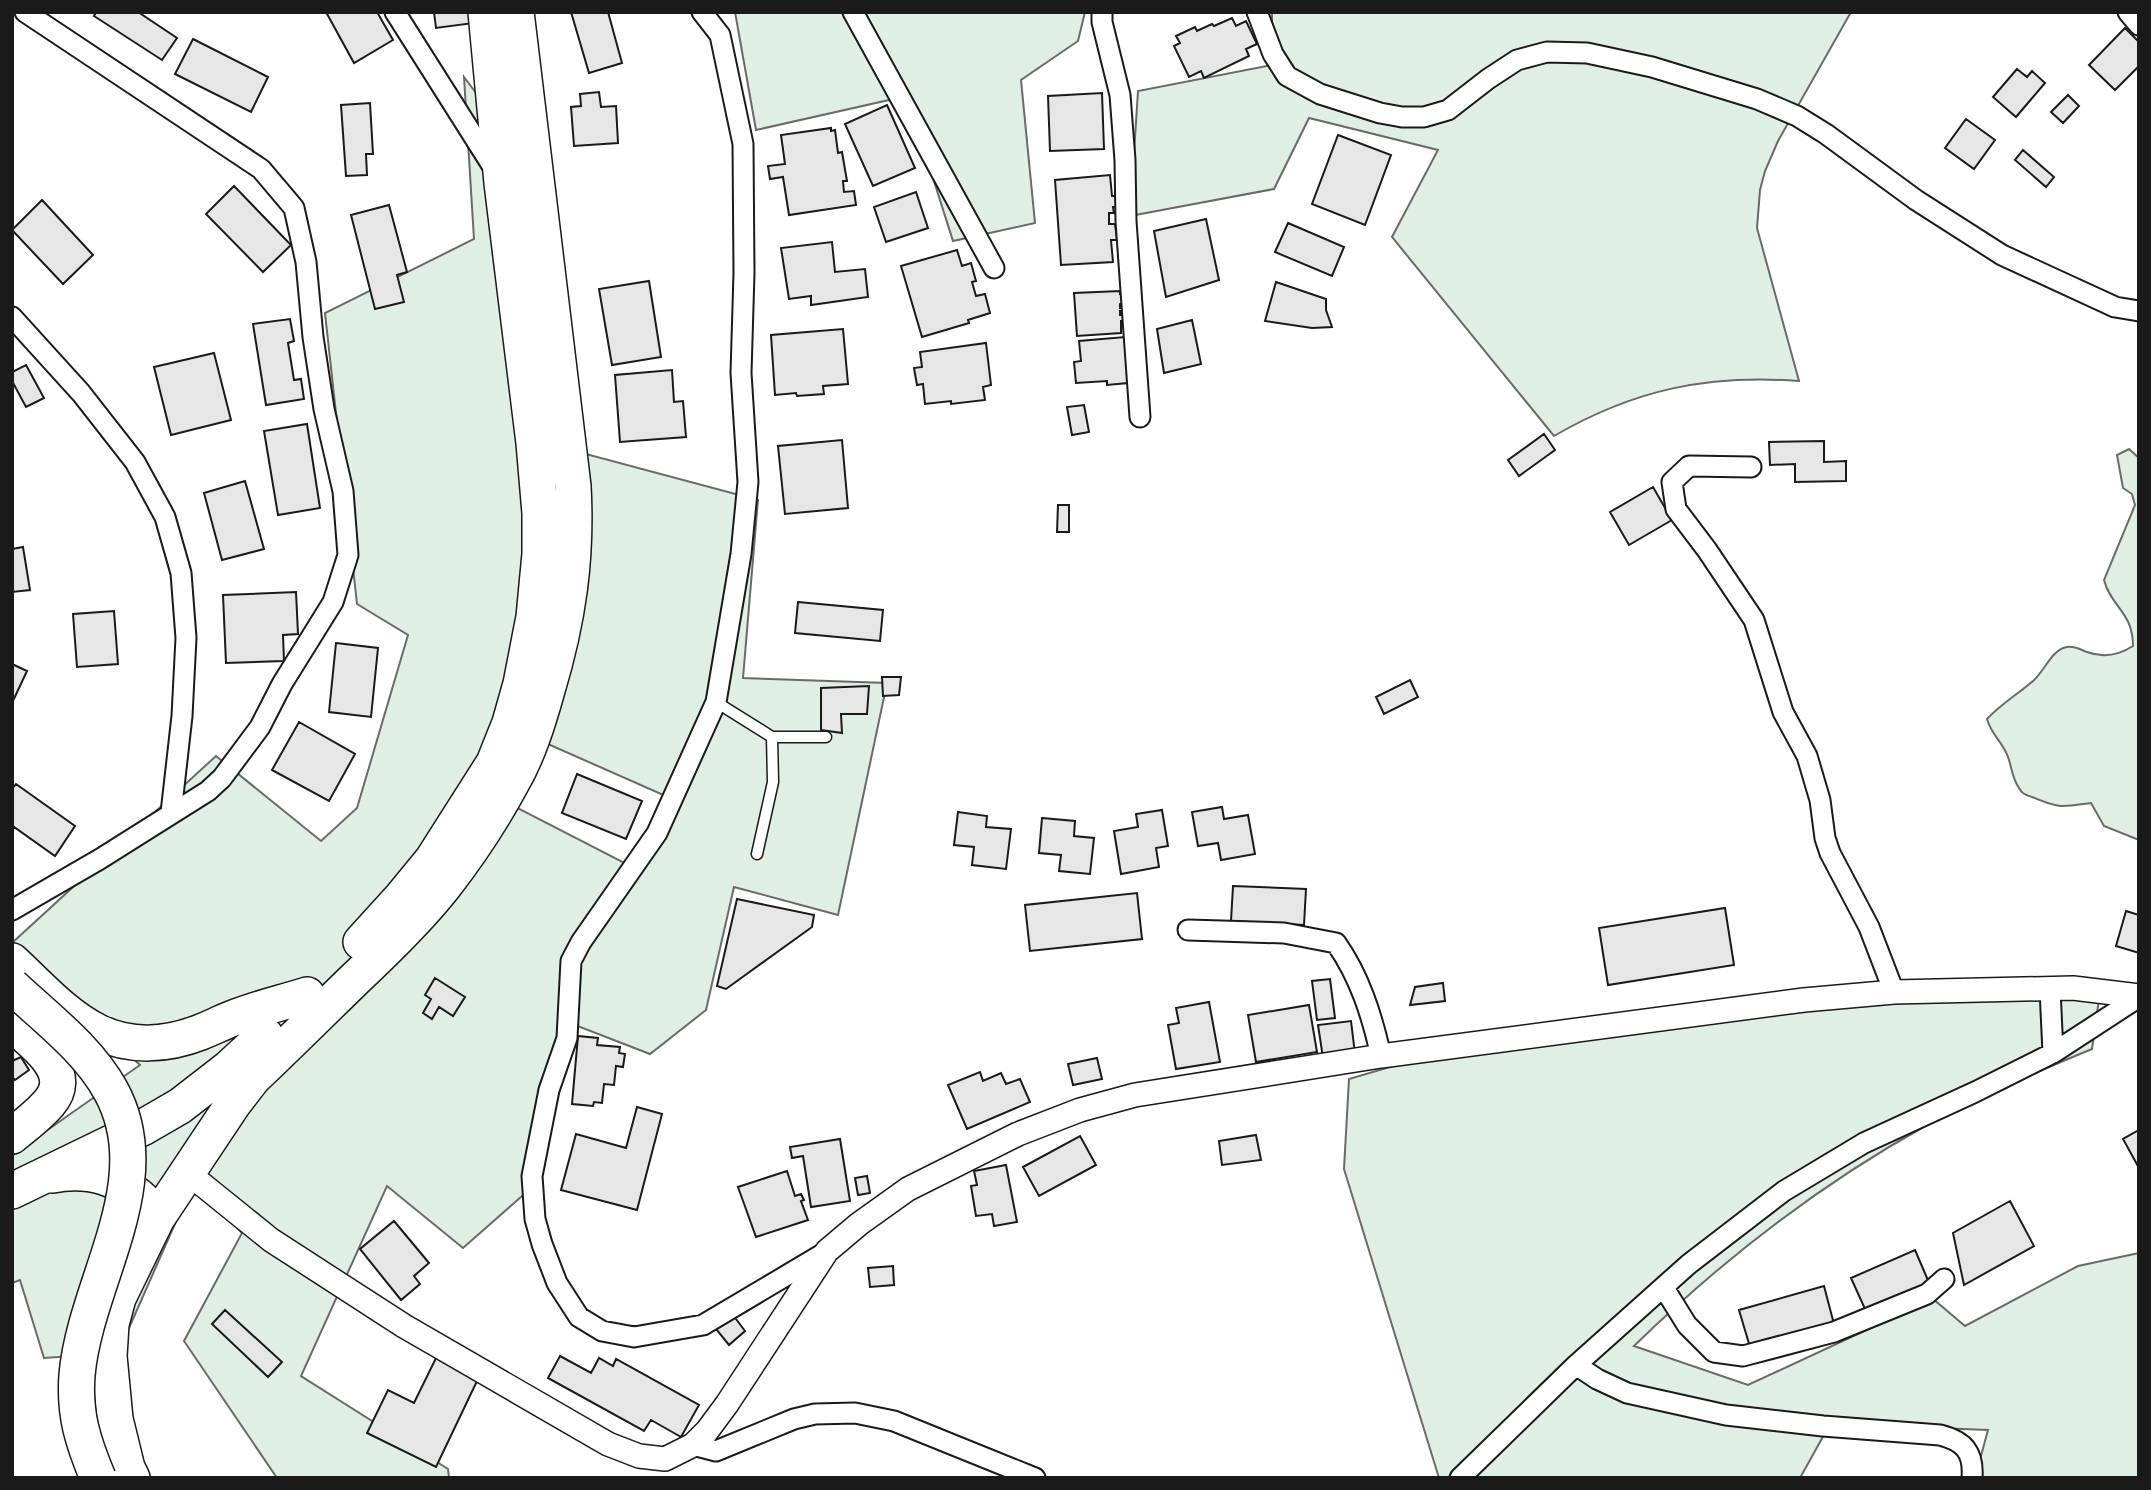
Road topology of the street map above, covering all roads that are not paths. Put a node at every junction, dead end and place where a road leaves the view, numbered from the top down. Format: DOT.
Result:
graph roads {
  1 [pos="25,12"];
  2 [pos="396,12"];
  3 [pos="486,12"];
  4 [pos="516,12"];
  5 [pos="702,12"];
  6 [pos="717,12"];
  7 [pos="853,12"];
  8 [pos="1102,12"];
  9 [pos="1256,12"];
  10 [pos="2129,12"];
  11 [pos="2139,25"];
  12 [pos="720,35"];
  13 [pos="502,183"];
  14 [pos="994,268"];
  15 [pos="2139,311"];
  16 [pos="12,317"];
  17 [pos="1140,417"];
  18 [pos="1751,467"];
  19 [pos="716,702"];
  20 [pos="772,737"];
  21 [pos="826,737"];
  22 [pos="171,813"];
  23 [pos="757,854"];
  24 [pos="12,910"];
  25 [pos="1188,930"];
  26 [pos="12,961"];
  27 [pos="12,986"];
  28 [pos="2050,989"];
  29 [pos="1895,992"];
  30 [pos="307,996"];
  31 [pos="2139,997"];
  32 [pos="12,1024"];
  33 [pos="89,1026"];
  34 [pos="2053,1053"];
  35 [pos="45,1054"];
  36 [pos="1381,1056"];
  37 [pos="222,1094"];
  38 [pos="12,1136"];
  39 [pos="188,1173"];
  40 [pos="25,1185"];
  41 [pos="157,1218"];
  42 [pos="827,1251"];
  43 [pos="1944,1279"];
  44 [pos="1664,1288"];
  45 [pos="1576,1365"];
  46 [pos="693,1445"];
  47 [pos="98,1478"];
  48 [pos="132,1478"];
  49 [pos="1035,1478"];
  50 [pos="1461,1478"];
  51 [pos="1972,1478"];
  1 -- 22 [label="street"];
  2 -- 13 [label="street"];
  3 -- 13 [label="highway"];
  4 -- 37 [label="highway"];
  5 -- 12 [label="street"];
  6 -- 12 [label="street"];
  7 -- 14 [label="street"];
  8 -- 17 [label="street"];
  9 -- 15 [label="street"];
  10 -- 11 [label="street"];
  12 -- 19 [label="street"];
  13 -- 30 [label="highway"];
  16 -- 22 [label="street"];
  18 -- 29 [label="street"];
  19 -- 20 [label="lane"];
  19 -- 42 [label="street"];
  20 -- 21 [label="lane"];
  20 -- 23 [label="lane"];
  22 -- 24 [label="street"];
  25 -- 36 [label="street"];
  26 -- 33 [label="highway"];
  27 -- 47 [label="highway, bridge"];
  28 -- 29 [label="street"];
  28 -- 31 [label="street"];
  28 -- 34 [label="street"];
  29 -- 36 [label="street"];
  30 -- 33 [label="highway"];
  30 -- 37 [label="highway"];
  31 -- 34 [label="street"];
  32 -- 35 [label="highway"];
  33 -- 35 [label="highway"];
  34 -- 44 [label="street"];
  35 -- 38 [label="highway"];
  36 -- 42 [label="street"];
  37 -- 39 [label="highway"];
  37 -- 40 [label="highway"];
  39 -- 41 [label="highway"];
  39 -- 46 [label="street"];
  40 -- 41 [label="highway"];
  41 -- 48 [label="highway"];
  42 -- 46 [label="street"];
  43 -- 44 [label="street"];
  44 -- 45 [label="street"];
  45 -- 50 [label="street"];
  45 -- 51 [label="street"];
  46 -- 49 [label="street"];
}
